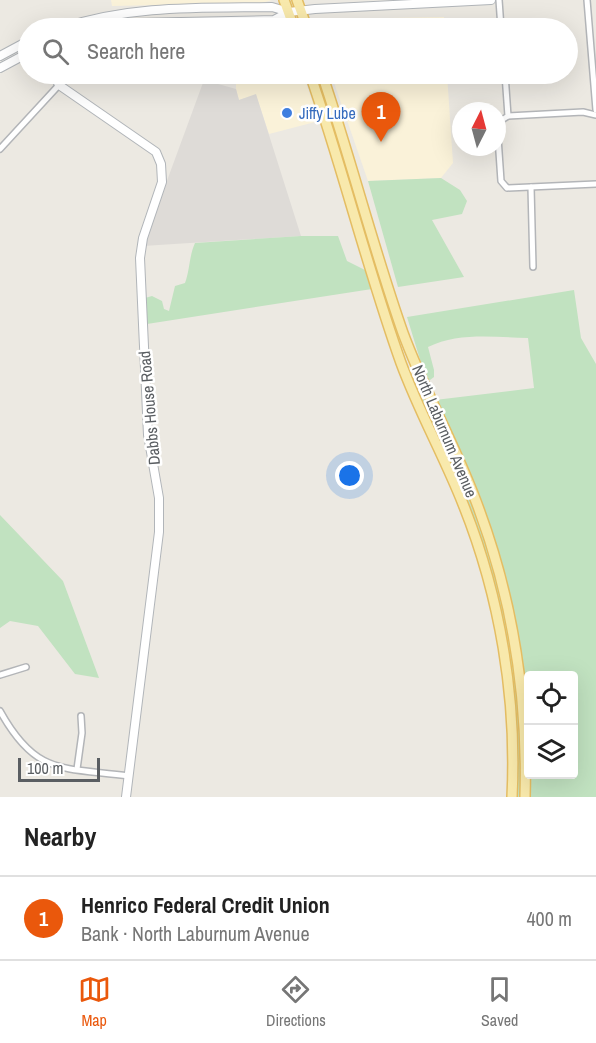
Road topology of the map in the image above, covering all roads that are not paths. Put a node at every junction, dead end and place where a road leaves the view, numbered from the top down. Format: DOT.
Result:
graph roads {
  1 [pos="284,0"];
  2 [pos="297,0"];
  3 [pos="491,0"];
  4 [pos="499,0"];
  5 [pos="587,0"];
  6 [pos="437,2"];
  7 [pos="301,11"];
  8 [pos="289,12"];
  9 [pos="96,18"];
  10 [pos="278,18"];
  11 [pos="291,18"];
  12 [pos="303,18"];
  13 [pos="500,18"];
  14 [pos="18,46"];
  15 [pos="0,56"];
  16 [pos="18,58"];
  17 [pos="0,68"];
  18 [pos="313,84"];
  19 [pos="325,84"];
  20 [pos="506,84"];
  21 [pos="59,85"];
  22 [pos="596,110"];
  23 [pos="508,116"];
  24 [pos="596,116"];
  25 [pos="0,150"];
  26 [pos="596,184"];
  27 [pos="531,187"];
  28 [pos="533,267"];
  29 [pos="26,666"];
  30 [pos="0,675"];
  31 [pos="0,711"];
  32 [pos="81,716"];
  33 [pos="77,769"];
  34 [pos="129,776"];
  35 [pos="126,797"];
  36 [pos="512,797"];
  37 [pos="525,797"];
  1 -- 8 [label="main road"];
  2 -- 7 [label="main road"];
  3 -- 6 [label="street"];
  4 -- 13 [label="street"];
  5 -- 22 [label="street"];
  6 -- 7 [label="street"];
  7 -- 8 [label="street"];
  7 -- 12 [label="main road"];
  8 -- 9 [label="street"];
  8 -- 10 [label="street"];
  8 -- 11 [label="main road"];
  14 -- 15 [label="street"];
  16 -- 17 [label="street"];
  18 -- 36 [label="main road, North Laburnum Avenue"];
  19 -- 37 [label="main road, North Laburnum Avenue"];
  20 -- 23 [label="street"];
  21 -- 25 [label="street"];
  21 -- 34 [label="street, Dabbs House Road"];
  23 -- 24 [label="street"];
  23 -- 27 [label="street"];
  26 -- 27 [label="street"];
  27 -- 28 [label="street"];
  29 -- 30 [label="street"];
  31 -- 33 [label="street"];
  32 -- 33 [label="street"];
  33 -- 34 [label="street"];
  34 -- 35 [label="street, Dabbs House Road"];
}
